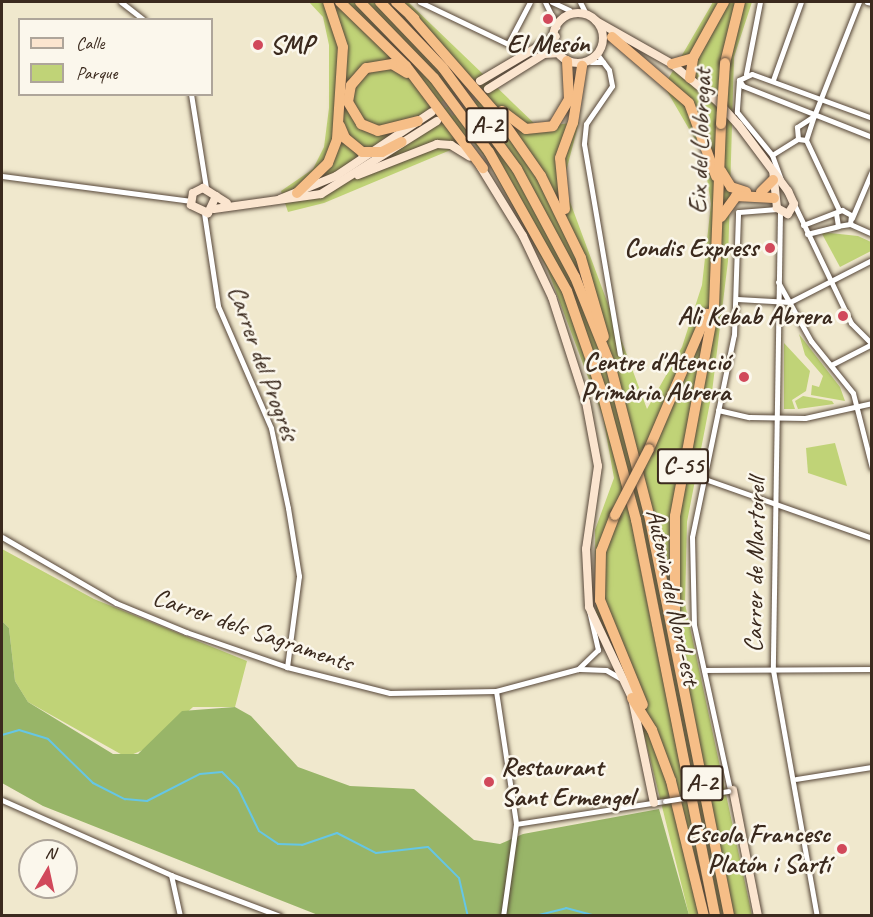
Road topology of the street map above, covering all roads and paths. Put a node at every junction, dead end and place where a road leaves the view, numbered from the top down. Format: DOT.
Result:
graph roads {
  1 [pos="121,2"];
  2 [pos="328,2"];
  3 [pos="340,2"];
  4 [pos="360,2"];
  5 [pos="380,2"];
  6 [pos="396,2"];
  7 [pos="420,2"];
  8 [pos="530,2"];
  9 [pos="545,2"];
  10 [pos="552,2"];
  11 [pos="580,2"];
  12 [pos="724,2"];
  13 [pos="740,2"];
  14 [pos="760,2"];
  15 [pos="801,2"];
  16 [pos="859,2"];
  17 [pos="867,2"];
  18 [pos="872,3"];
  19 [pos="570,7"];
  20 [pos="585,12"];
  21 [pos="410,15"];
  22 [pos="141,18"];
  23 [pos="596,21"];
  24 [pos="556,32"];
  25 [pos="612,37"];
  26 [pos="630,38"];
  27 [pos="601,42"];
  28 [pos="564,57"];
  29 [pos="693,58"];
  30 [pos="590,61"];
  31 [pos="672,64"];
  32 [pos="746,74"];
  33 [pos="690,78"];
  34 [pos="740,80"];
  35 [pos="773,80"];
  36 [pos="480,81"];
  37 [pos="422,86"];
  38 [pos="488,88"];
  39 [pos="192,96"];
  40 [pos="821,101"];
  41 [pos="814,116"];
  42 [pos="872,118"];
  43 [pos="417,121"];
  44 [pos="339,123"];
  45 [pos="872,136"];
  46 [pos="798,139"];
  47 [pos="806,140"];
  48 [pos="402,142"];
  49 [pos="373,153"];
  50 [pos="772,154"];
  51 [pos="483,168"];
  52 [pos="720,170"];
  53 [pos="872,171"];
  54 [pos="358,175"];
  55 [pos="2,176"];
  56 [pos="206,188"];
  57 [pos="720,191"];
  58 [pos="297,193"];
  59 [pos="779,194"];
  60 [pos="216,196"];
  61 [pos="190,201"];
  62 [pos="271,202"];
  63 [pos="227,203"];
  64 [pos="794,204"];
  65 [pos="214,209"];
  66 [pos="837,212"];
  67 [pos="204,213"];
  68 [pos="798,218"];
  69 [pos="720,220"];
  70 [pos="850,221"];
  71 [pos="803,225"];
  72 [pos="838,226"];
  73 [pos="807,234"];
  74 [pos="872,234"];
  75 [pos="581,258"];
  76 [pos="872,261"];
  77 [pos="777,280"];
  78 [pos="831,281"];
  79 [pos="714,284"];
  80 [pos="737,299"];
  81 [pos="777,299"];
  82 [pos="790,302"];
  83 [pos="871,344"];
  84 [pos="620,354"];
  85 [pos="610,364"];
  86 [pos="831,365"];
  87 [pos="872,403"];
  88 [pos="856,407"];
  89 [pos="718,410"];
  90 [pos="777,418"];
  91 [pos="872,468"];
  92 [pos="702,477"];
  93 [pos="776,504"];
  94 [pos="2,537"];
  95 [pos="872,538"];
  96 [pos="589,607"];
  97 [pos="676,651"];
  98 [pos="287,667"];
  99 [pos="773,667"];
  100 [pos="578,669"];
  101 [pos="872,669"];
  102 [pos="704,670"];
  103 [pos="620,678"];
  104 [pos="496,691"];
  105 [pos="632,698"];
  106 [pos="652,730"];
  107 [pos="872,766"];
  108 [pos="796,779"];
  109 [pos="730,790"];
  110 [pos="2,800"];
  111 [pos="654,803"];
  112 [pos="516,824"];
  113 [pos="171,875"];
  114 [pos="180,915"];
  115 [pos="279,915"];
  116 [pos="503,915"];
  117 [pos="704,915"];
  118 [pos="715,915"];
  119 [pos="729,915"];
  120 [pos="758,915"];
  121 [pos="817,915"];
  1 -- 22 [label="street"];
  2 -- 44 [label="highway"];
  3 -- 37 [label="highway"];
  4 -- 118 [label="highway, Autovia del Nord-est / A-2"];
  5 -- 85 [label="highway, Autovia del Nord-est / A-2"];
  6 -- 21 [label="highway"];
  7 -- 8 [label="street"];
  9 -- 24 [label="street"];
  10 -- 19 [label="street"];
  11 -- 20 [label="street"];
  12 -- 29 [label="highway"];
  13 -- 52 [label="highway, Eix del Llobregat / C-55, bridge"];
  14 -- 32 [label="street"];
  15 -- 35 [label="street"];
  16 -- 40 [label="street"];
  17 -- 18 [label="street"];
  19 -- 20 [label="street"];
  19 -- 24 [label="street"];
  20 -- 23 [label="street"];
  21 -- 28 [label="highway"];
  21 -- 75 [label="highway"];
  23 -- 26 [label="street"];
  23 -- 27 [label="street"];
  24 -- 28 [label="street"];
  24 -- 36 [label="street"];
  25 -- 26 [label="street"];
  25 -- 27 [label="street"];
  25 -- 57 [label="highway"];
  26 -- 31 [label="street"];
  27 -- 30 [label="street"];
  28 -- 30 [label="street"];
  28 -- 38 [label="street"];
  29 -- 31 [label="highway"];
  29 -- 33 [label="highway"];
  30 -- 75 [label="highway"];
  30 -- 84 [label="street"];
  31 -- 33 [label="street"];
  32 -- 34 [label="street"];
  32 -- 35 [label="street"];
  33 -- 59 [label="street"];
  34 -- 41 [label="street"];
  34 -- 50 [label="street"];
  35 -- 40 [label="street"];
  37 -- 43 [label="highway"];
  37 -- 51 [label="highway"];
  39 -- 56 [label="street"];
  40 -- 41 [label="street"];
  40 -- 42 [label="street"];
  41 -- 45 [label="street"];
  41 -- 46 [label="street"];
  41 -- 47 [label="street"];
  43 -- 48 [label="street"];
  43 -- 49 [label="street"];
  44 -- 49 [label="highway"];
  44 -- 58 [label="highway"];
  46 -- 47 [label="street"];
  46 -- 50 [label="street"];
  47 -- 66 [label="street"];
  48 -- 49 [label="highway"];
  48 -- 54 [label="street"];
  49 -- 58 [label="street"];
  50 -- 59 [label="street"];
  51 -- 54 [label="street"];
  51 -- 96 [label="street"];
  52 -- 57 [label="highway, Eix del Llobregat / C-55"];
  52 -- 59 [label="highway"];
  53 -- 70 [label="street"];
  54 -- 62 [label="street"];
  55 -- 61 [label="street"];
  56 -- 60 [label="street"];
  56 -- 61 [label="street"];
  57 -- 69 [label="highway, Eix del Llobregat / C-55"];
  58 -- 62 [label="street"];
  59 -- 64 [label="street"];
  59 -- 64 [label="street"];
  59 -- 68 [label="street"];
  59 -- 69 [label="highway"];
  59 -- 77 [label="street, Carrer de Martorell"];
  59 -- 80 [label="street"];
  60 -- 63 [label="street"];
  60 -- 65 [label="street"];
  61 -- 67 [label="street"];
  62 -- 63 [label="street"];
  63 -- 65 [label="street"];
  64 -- 68 [label="street"];
  65 -- 67 [label="street"];
  66 -- 70 [label="street"];
  66 -- 71 [label="street"];
  66 -- 72 [label="street"];
  67 -- 98 [label="street, Carrer del Progrés"];
  68 -- 71 [label="street"];
  69 -- 79 [label="highway, Eix del Llobregat / C-55"];
  70 -- 72 [label="street"];
  70 -- 74 [label="street"];
  71 -- 73 [label="street"];
  72 -- 73 [label="street"];
  73 -- 78 [label="street"];
  75 -- 85 [label="highway"];
  76 -- 78 [label="street"];
  77 -- 81 [label="street, Carrer de Martorell"];
  77 -- 82 [label="street"];
  78 -- 82 [label="street"];
  78 -- 83 [label="street"];
  79 -- 97 [label="highway, C-55"];
  79 -- 106 [label="highway, bridge"];
  80 -- 81 [label="street"];
  80 -- 89 [label="street"];
  81 -- 82 [label="street"];
  81 -- 90 [label="street, Carrer de Martorell"];
  82 -- 86 [label="street"];
  83 -- 86 [label="street"];
  85 -- 97 [label="highway, Autovia del Nord-est / A-2"];
  86 -- 88 [label="street"];
  87 -- 88 [label="street"];
  88 -- 90 [label="street"];
  88 -- 91 [label="street"];
  89 -- 90 [label="street"];
  89 -- 92 [label="street"];
  90 -- 93 [label="street, Carrer de Martorell"];
  92 -- 93 [label="street"];
  92 -- 102 [label="street"];
  93 -- 95 [label="street"];
  93 -- 99 [label="street, Carrer de Martorell"];
  94 -- 98 [label="street, Carrer dels Sagraments"];
  96 -- 100 [label="street"];
  96 -- 103 [label="street"];
  97 -- 119 [label="highway, Autovia del Nord-est / A-2"];
  98 -- 104 [label="street, Carrer dels Sagraments"];
  99 -- 101 [label="street"];
  99 -- 102 [label="street"];
  99 -- 108 [label="street, Carrer de Martorell"];
  100 -- 103 [label="street"];
  100 -- 104 [label="street, Carrer dels Sagraments"];
  102 -- 109 [label="street"];
  103 -- 105 [label="street"];
  104 -- 112 [label="street"];
  105 -- 106 [label="highway"];
  105 -- 111 [label="street"];
  106 -- 117 [label="highway"];
  107 -- 108 [label="street"];
  108 -- 121 [label="street, Carrer de Martorell"];
  109 -- 111 [label="street, bridge"];
  109 -- 120 [label="street"];
  110 -- 113 [label="street"];
  111 -- 112 [label="street"];
  112 -- 116 [label="street"];
  113 -- 114 [label="street"];
  113 -- 115 [label="street"];
}
